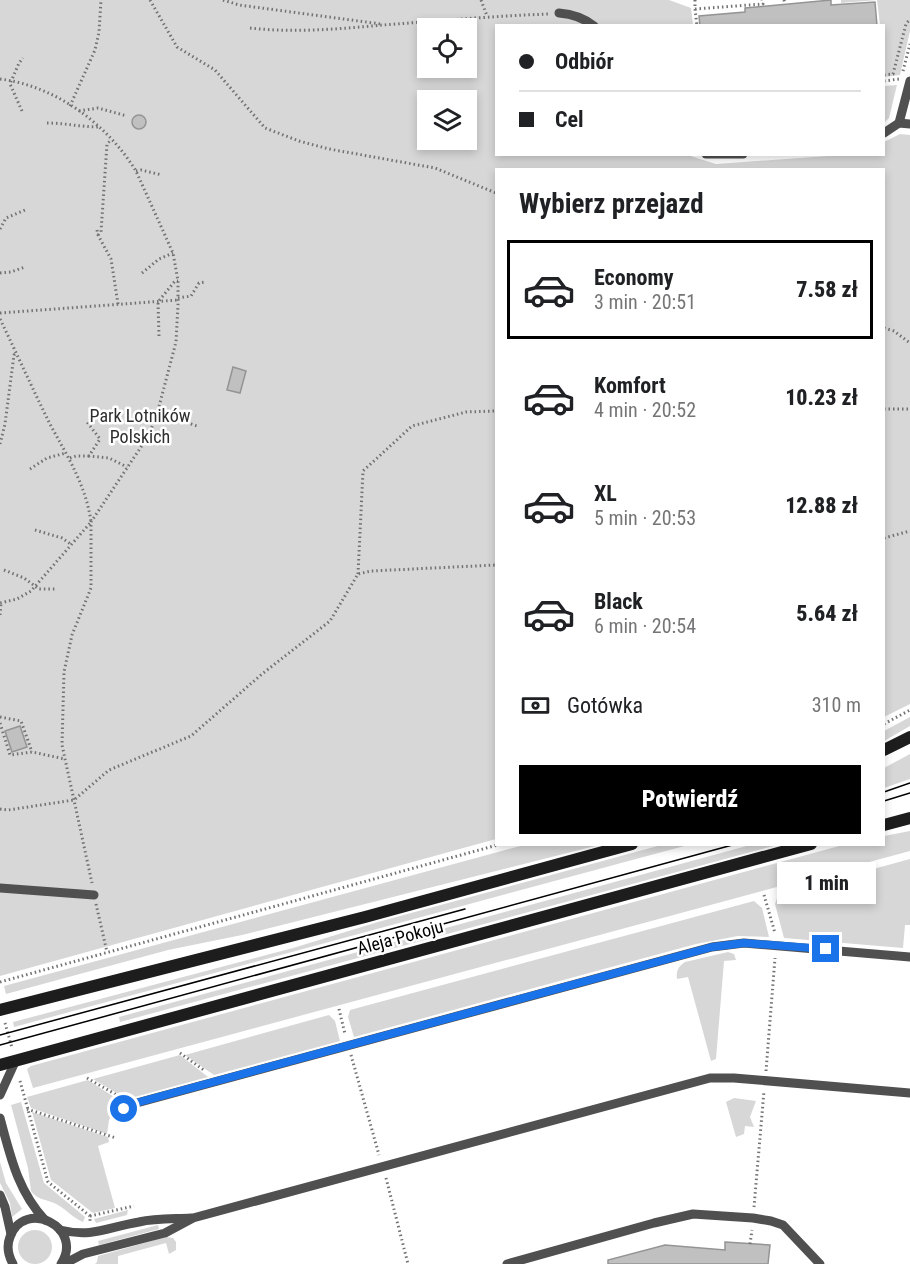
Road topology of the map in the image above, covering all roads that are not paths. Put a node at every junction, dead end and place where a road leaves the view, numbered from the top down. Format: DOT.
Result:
graph roads {
  1 [pos="559,13"];
  2 [pos="592,24"];
  3 [pos="906,80"];
  4 [pos="899,123"];
  5 [pos="910,124"];
  6 [pos="885,132"];
  7 [pos="910,737"];
  8 [pos="885,750"];
  9 [pos="910,818"];
  10 [pos="885,825"];
  11 [pos="625,846"];
  12 [pos="804,846"];
  13 [pos="0,888"];
  14 [pos="94,895"];
  15 [pos="910,957"];
  16 [pos="0,1010"];
  17 [pos="14,1057"];
  18 [pos="0,1065"];
  19 [pos="910,1093"];
  20 [pos="0,1095"];
  21 [pos="128,1107"];
  22 [pos="0,1118"];
  23 [pos="0,1195"];
  24 [pos="193,1218"];
  25 [pos="45,1220"];
  26 [pos="60,1230"];
  27 [pos="7,1238"];
  28 [pos="8,1264"];
  29 [pos="62,1264"];
  30 [pos="507,1264"];
  31 [pos="820,1264"];
  1 -- 2 [label="lane"];
  3 -- 4 [label="lane"];
  4 -- 5 [label="lane"];
  4 -- 6 [label="lane"];
  7 -- 8 [label="main road"];
  9 -- 10 [label="main road"];
  11 -- 16 [label="main road, Aleja Pokoju"];
  12 -- 17 [label="main road, Aleja Pokoju"];
  13 -- 14 [label="lane"];
  15 -- 21 [label="lane"];
  17 -- 18 [label="main road, Aleja Pokoju"];
  17 -- 20 [label="lane"];
  19 -- 24 [label="lane"];
  22 -- 25 [label="lane"];
  23 -- 27 [label="lane"];
  24 -- 26 [label="lane"];
  24 -- 29 [label="lane"];
  25 -- 26 [label="lane"];
  25 -- 27 [label="lane"];
  26 -- 29 [label="lane"];
  27 -- 28 [label="lane"];
  30 -- 31 [label="lane"];
}
